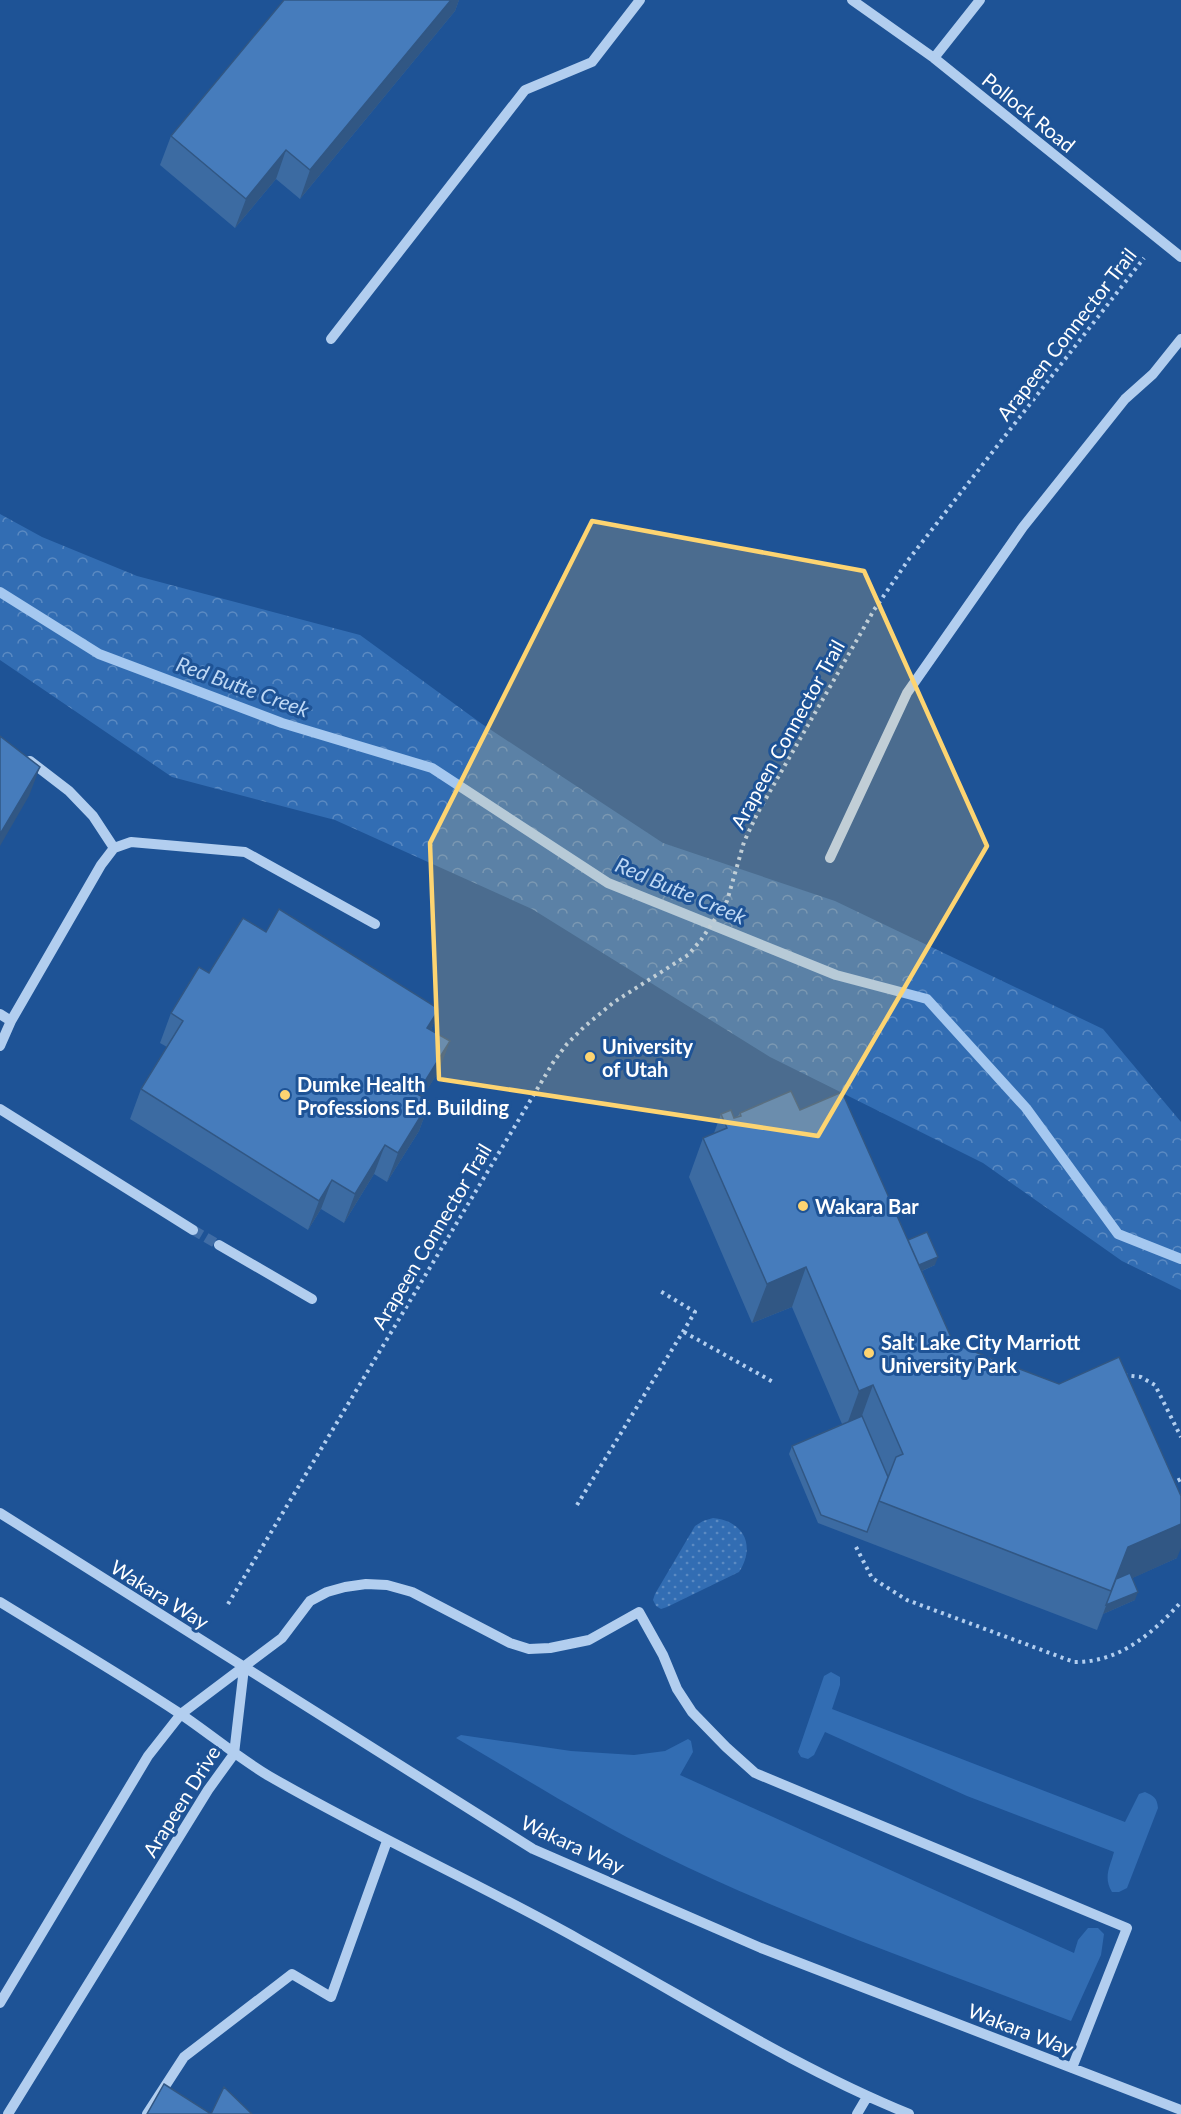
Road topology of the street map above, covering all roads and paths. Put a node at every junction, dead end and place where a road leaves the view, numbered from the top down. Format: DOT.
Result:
graph roads {
  1 [pos="640,0"];
  2 [pos="852,0"];
  3 [pos="980,0"];
  4 [pos="934,58"];
  5 [pos="1159,240"];
  6 [pos="1181,256"];
  7 [pos="330,339"];
  8 [pos="1181,339"];
  9 [pos="17,752"];
  10 [pos="114,848"];
  11 [pos="830,858"];
  12 [pos="375,924"];
  13 [pos="0,1014"];
  14 [pos="11,1021"];
  15 [pos="0,1046"];
  16 [pos="0,1109"];
  17 [pos="193,1230"];
  18 [pos="219,1245"];
  19 [pos="660,1291"];
  20 [pos="312,1299"];
  21 [pos="684,1332"];
  22 [pos="1117,1375"];
  23 [pos="775,1383"];
  24 [pos="1181,1437"];
  25 [pos="1181,1479"];
  26 [pos="1162,1488"];
  27 [pos="577,1505"];
  28 [pos="0,1513"];
  29 [pos="856,1547"];
  30 [pos="0,1602"];
  31 [pos="1181,1602"];
  32 [pos="228,1604"];
  33 [pos="244,1668"];
  34 [pos="181,1714"];
  35 [pos="234,1754"];
  36 [pos="387,1841"];
  37 [pos="0,2003"];
  38 [pos="1072,2068"];
  39 [pos="867,2097"];
  40 [pos="1181,2110"];
  41 [pos="8,2114"];
  42 [pos="147,2114"];
  43 [pos="857,2114"];
  44 [pos="909,2114"];
  1 -- 7 [label="street"];
  2 -- 4 [label="street, Pollock Road"];
  3 -- 4 [label="street"];
  4 -- 5 [label="street, Pollock Road"];
  5 -- 6 [label="street, Pollock Road"];
  5 -- 32 [label="path, Arapeen Connector Trail"];
  8 -- 11 [label="street"];
  9 -- 10 [label="street"];
  10 -- 12 [label="street"];
  10 -- 14 [label="street"];
  13 -- 14 [label="street"];
  14 -- 15 [label="street"];
  16 -- 17 [label="street"];
  18 -- 20 [label="street"];
  19 -- 21 [label="path"];
  21 -- 23 [label="path"];
  21 -- 27 [label="path"];
  22 -- 24 [label="path"];
  25 -- 26 [label="path"];
  28 -- 33 [label="street, Wakara Way"];
  29 -- 31 [label="path"];
  30 -- 34 [label="street"];
  33 -- 34 [label="street"];
  33 -- 35 [label="street, Arapeen Drive"];
  33 -- 38 [label="street, Wakara Way"];
  33 -- 38 [label="street"];
  34 -- 35 [label="street"];
  34 -- 37 [label="street"];
  35 -- 36 [label="street"];
  35 -- 41 [label="street, Arapeen Drive"];
  36 -- 39 [label="street"];
  36 -- 42 [label="street"];
  38 -- 40 [label="street, Wakara Way"];
  39 -- 43 [label="street"];
  39 -- 44 [label="street"];
}
